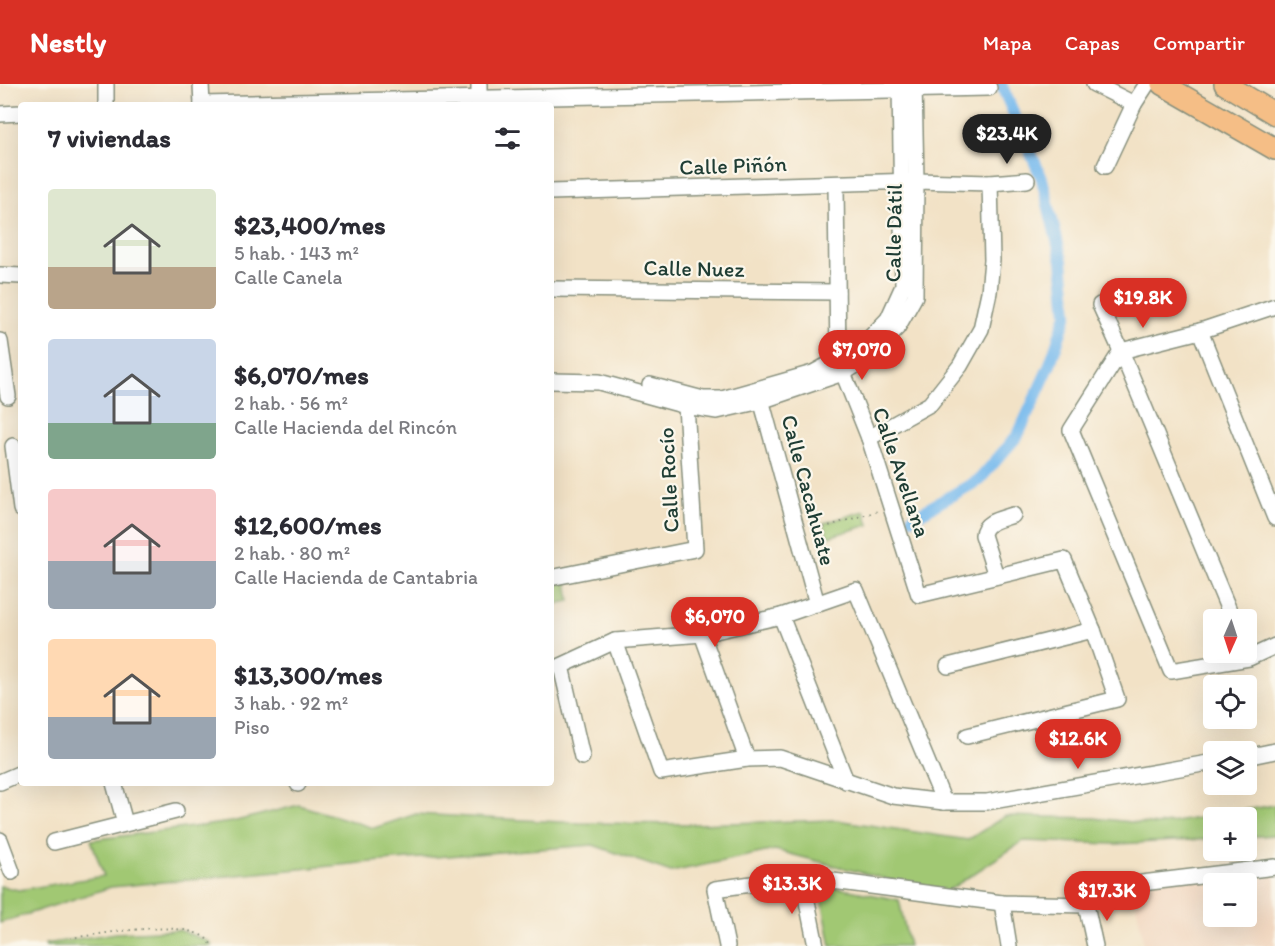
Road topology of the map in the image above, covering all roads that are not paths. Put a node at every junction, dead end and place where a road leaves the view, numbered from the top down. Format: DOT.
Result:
graph roads {
  1 [pos="106,84"];
  2 [pos="201,84"];
  3 [pos="479,84"];
  4 [pos="1094,84"];
  5 [pos="1147,84"];
  6 [pos="1162,84"];
  7 [pos="1225,84"];
  8 [pos="907,87"];
  9 [pos="989,88"];
  10 [pos="1261,101"];
  11 [pos="106,102"];
  12 [pos="202,102"];
  13 [pos="479,102"];
  14 [pos="1134,104"];
  15 [pos="18,113"];
  16 [pos="0,114"];
  17 [pos="1275,149"];
  18 [pos="1105,166"];
  19 [pos="1027,180"];
  20 [pos="909,182"];
  21 [pos="990,183"];
  22 [pos="836,185"];
  23 [pos="554,192"];
  24 [pos="0,275"];
  25 [pos="18,276"];
  26 [pos="554,289"];
  27 [pos="837,292"];
  28 [pos="1100,305"];
  29 [pos="1275,306"];
  30 [pos="1200,332"];
  31 [pos="0,341"];
  32 [pos="1121,351"];
  33 [pos="841,367"];
  34 [pos="554,372"];
  35 [pos="554,381"];
  36 [pos="760,395"];
  37 [pos="10,396"];
  38 [pos="686,406"];
  39 [pos="869,438"];
  40 [pos="13,446"];
  41 [pos="18,473"];
  42 [pos="1013,515"];
  43 [pos="1275,518"];
  44 [pos="996,576"];
  45 [pos="554,577"];
  46 [pos="817,604"];
  47 [pos="1228,609"];
  48 [pos="781,616"];
  49 [pos="1093,630"];
  50 [pos="702,634"];
  51 [pos="615,641"];
  52 [pos="1275,646"];
  53 [pos="1257,652"];
  54 [pos="1210,663"];
  55 [pos="948,666"];
  56 [pos="967,736"];
  57 [pos="1275,752"];
  58 [pos="1257,754"];
  59 [pos="582,757"];
  60 [pos="747,759"];
  61 [pos="1203,764"];
  62 [pos="18,773"];
  63 [pos="846,781"];
  64 [pos="0,782"];
  65 [pos="115,786"];
  66 [pos="944,802"];
  67 [pos="176,811"];
  68 [pos="125,823"];
  69 [pos="0,840"];
  70 [pos="54,842"];
  71 [pos="1275,867"];
  72 [pos="12,872"];
  73 [pos="802,877"];
  74 [pos="1142,883"];
  75 [pos="1002,903"];
  76 [pos="727,946"];
  77 [pos="816,946"];
  78 [pos="1010,946"];
  79 [pos="1095,946"];
  1 -- 11 [label="street"];
  2 -- 12 [label="street"];
  3 -- 13 [label="street"];
  4 -- 14 [label="street"];
  5 -- 14 [label="street"];
  6 -- 17 [label="highway"];
  7 -- 10 [label="highway"];
  8 -- 9 [label="street"];
  8 -- 13 [label="street"];
  8 -- 20 [label="street, Calle Dátil"];
  14 -- 18 [label="street"];
  15 -- 16 [label="street"];
  19 -- 21 [label="street, Calle Piñón"];
  20 -- 21 [label="street, Calle Piñón"];
  20 -- 22 [label="street, Calle Piñón"];
  20 -- 33 [label="street, Calle Dátil"];
  21 -- 39 [label="street"];
  22 -- 23 [label="street, Calle Piñón"];
  22 -- 27 [label="street, Calle Avellana"];
  24 -- 25 [label="street"];
  26 -- 27 [label="street, Calle Nuez"];
  27 -- 33 [label="street, Calle Avellana"];
  28 -- 32 [label="street"];
  29 -- 30 [label="street"];
  30 -- 32 [label="street"];
  30 -- 43 [label="street"];
  31 -- 37 [label="street"];
  32 -- 47 [label="street"];
  32 -- 54 [label="street"];
  33 -- 36 [label="street, Calle Dátil"];
  33 -- 39 [label="street, Calle Avellana"];
  34 -- 36 [label="street, Calle Dátil"];
  35 -- 38 [label="street, Calle Dátil"];
  36 -- 38 [label="street, Calle Dátil"];
  36 -- 46 [label="street, Calle Cacahuate"];
  38 -- 45 [label="street, Calle Rocío"];
  39 -- 44 [label="street, Calle Avellana"];
  40 -- 41 [label="street"];
  42 -- 44 [label="street"];
  44 -- 49 [label="street"];
  46 -- 48 [label="street"];
  46 -- 66 [label="street"];
  48 -- 50 [label="street"];
  48 -- 63 [label="street"];
  49 -- 55 [label="street"];
  49 -- 56 [label="street"];
  50 -- 51 [label="street"];
  50 -- 60 [label="street"];
  51 -- 59 [label="street"];
  51 -- 60 [label="street"];
  52 -- 53 [label="street"];
  57 -- 58 [label="street"];
  60 -- 63 [label="street"];
  61 -- 66 [label="street"];
  62 -- 64 [label="street"];
  63 -- 66 [label="street"];
  65 -- 68 [label="street"];
  67 -- 68 [label="street"];
  68 -- 70 [label="street"];
  69 -- 72 [label="street"];
  71 -- 74 [label="street"];
  73 -- 75 [label="street"];
  73 -- 76 [label="street"];
  73 -- 77 [label="street"];
  75 -- 78 [label="street"];
  75 -- 79 [label="street"];
}
